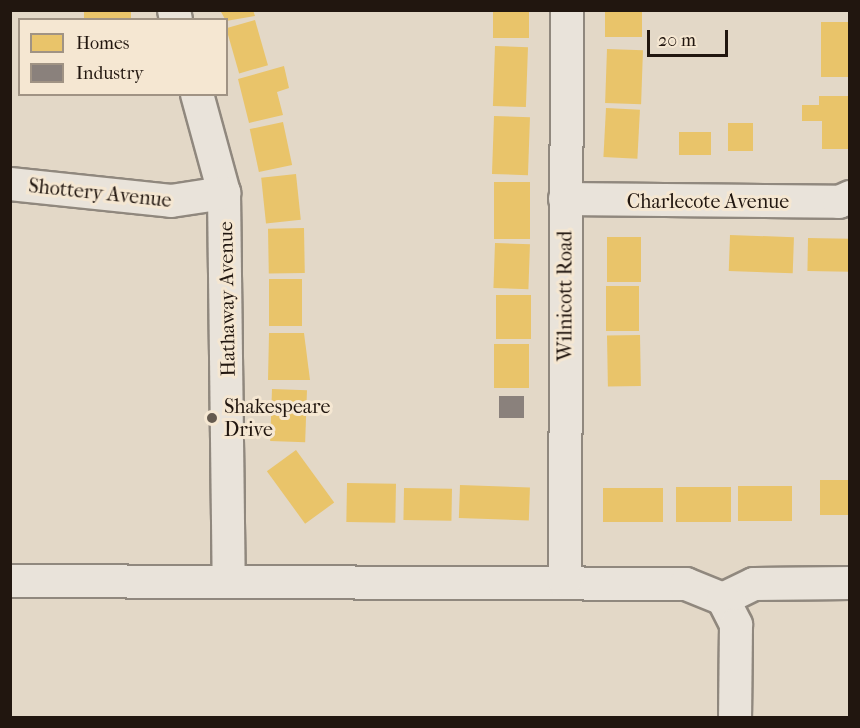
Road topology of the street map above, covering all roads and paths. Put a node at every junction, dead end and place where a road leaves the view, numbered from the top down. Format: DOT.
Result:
graph roads {
  1 [pos="567,10"];
  2 [pos="198,96"];
  3 [pos="10,184"];
  4 [pos="224,193"];
  5 [pos="849,197"];
  6 [pos="565,199"];
  7 [pos="229,579"];
  8 [pos="10,581"];
  9 [pos="565,582"];
  10 [pos="849,583"];
  11 [pos="723,599"];
  12 [pos="735,717"];
  1 -- 6 [label="street, Wilnicott Road"];
  2 -- 4 [label="street, Hathaway Avenue"];
  3 -- 4 [label="street, Shottery Avenue"];
  4 -- 7 [label="street, Hathaway Avenue"];
  5 -- 6 [label="street, Charlecote Avenue"];
  6 -- 9 [label="street, Wilnicott Road"];
  7 -- 8 [label="street"];
  7 -- 9 [label="street"];
  9 -- 11 [label="street"];
  10 -- 11 [label="street"];
  11 -- 12 [label="street"];
}
